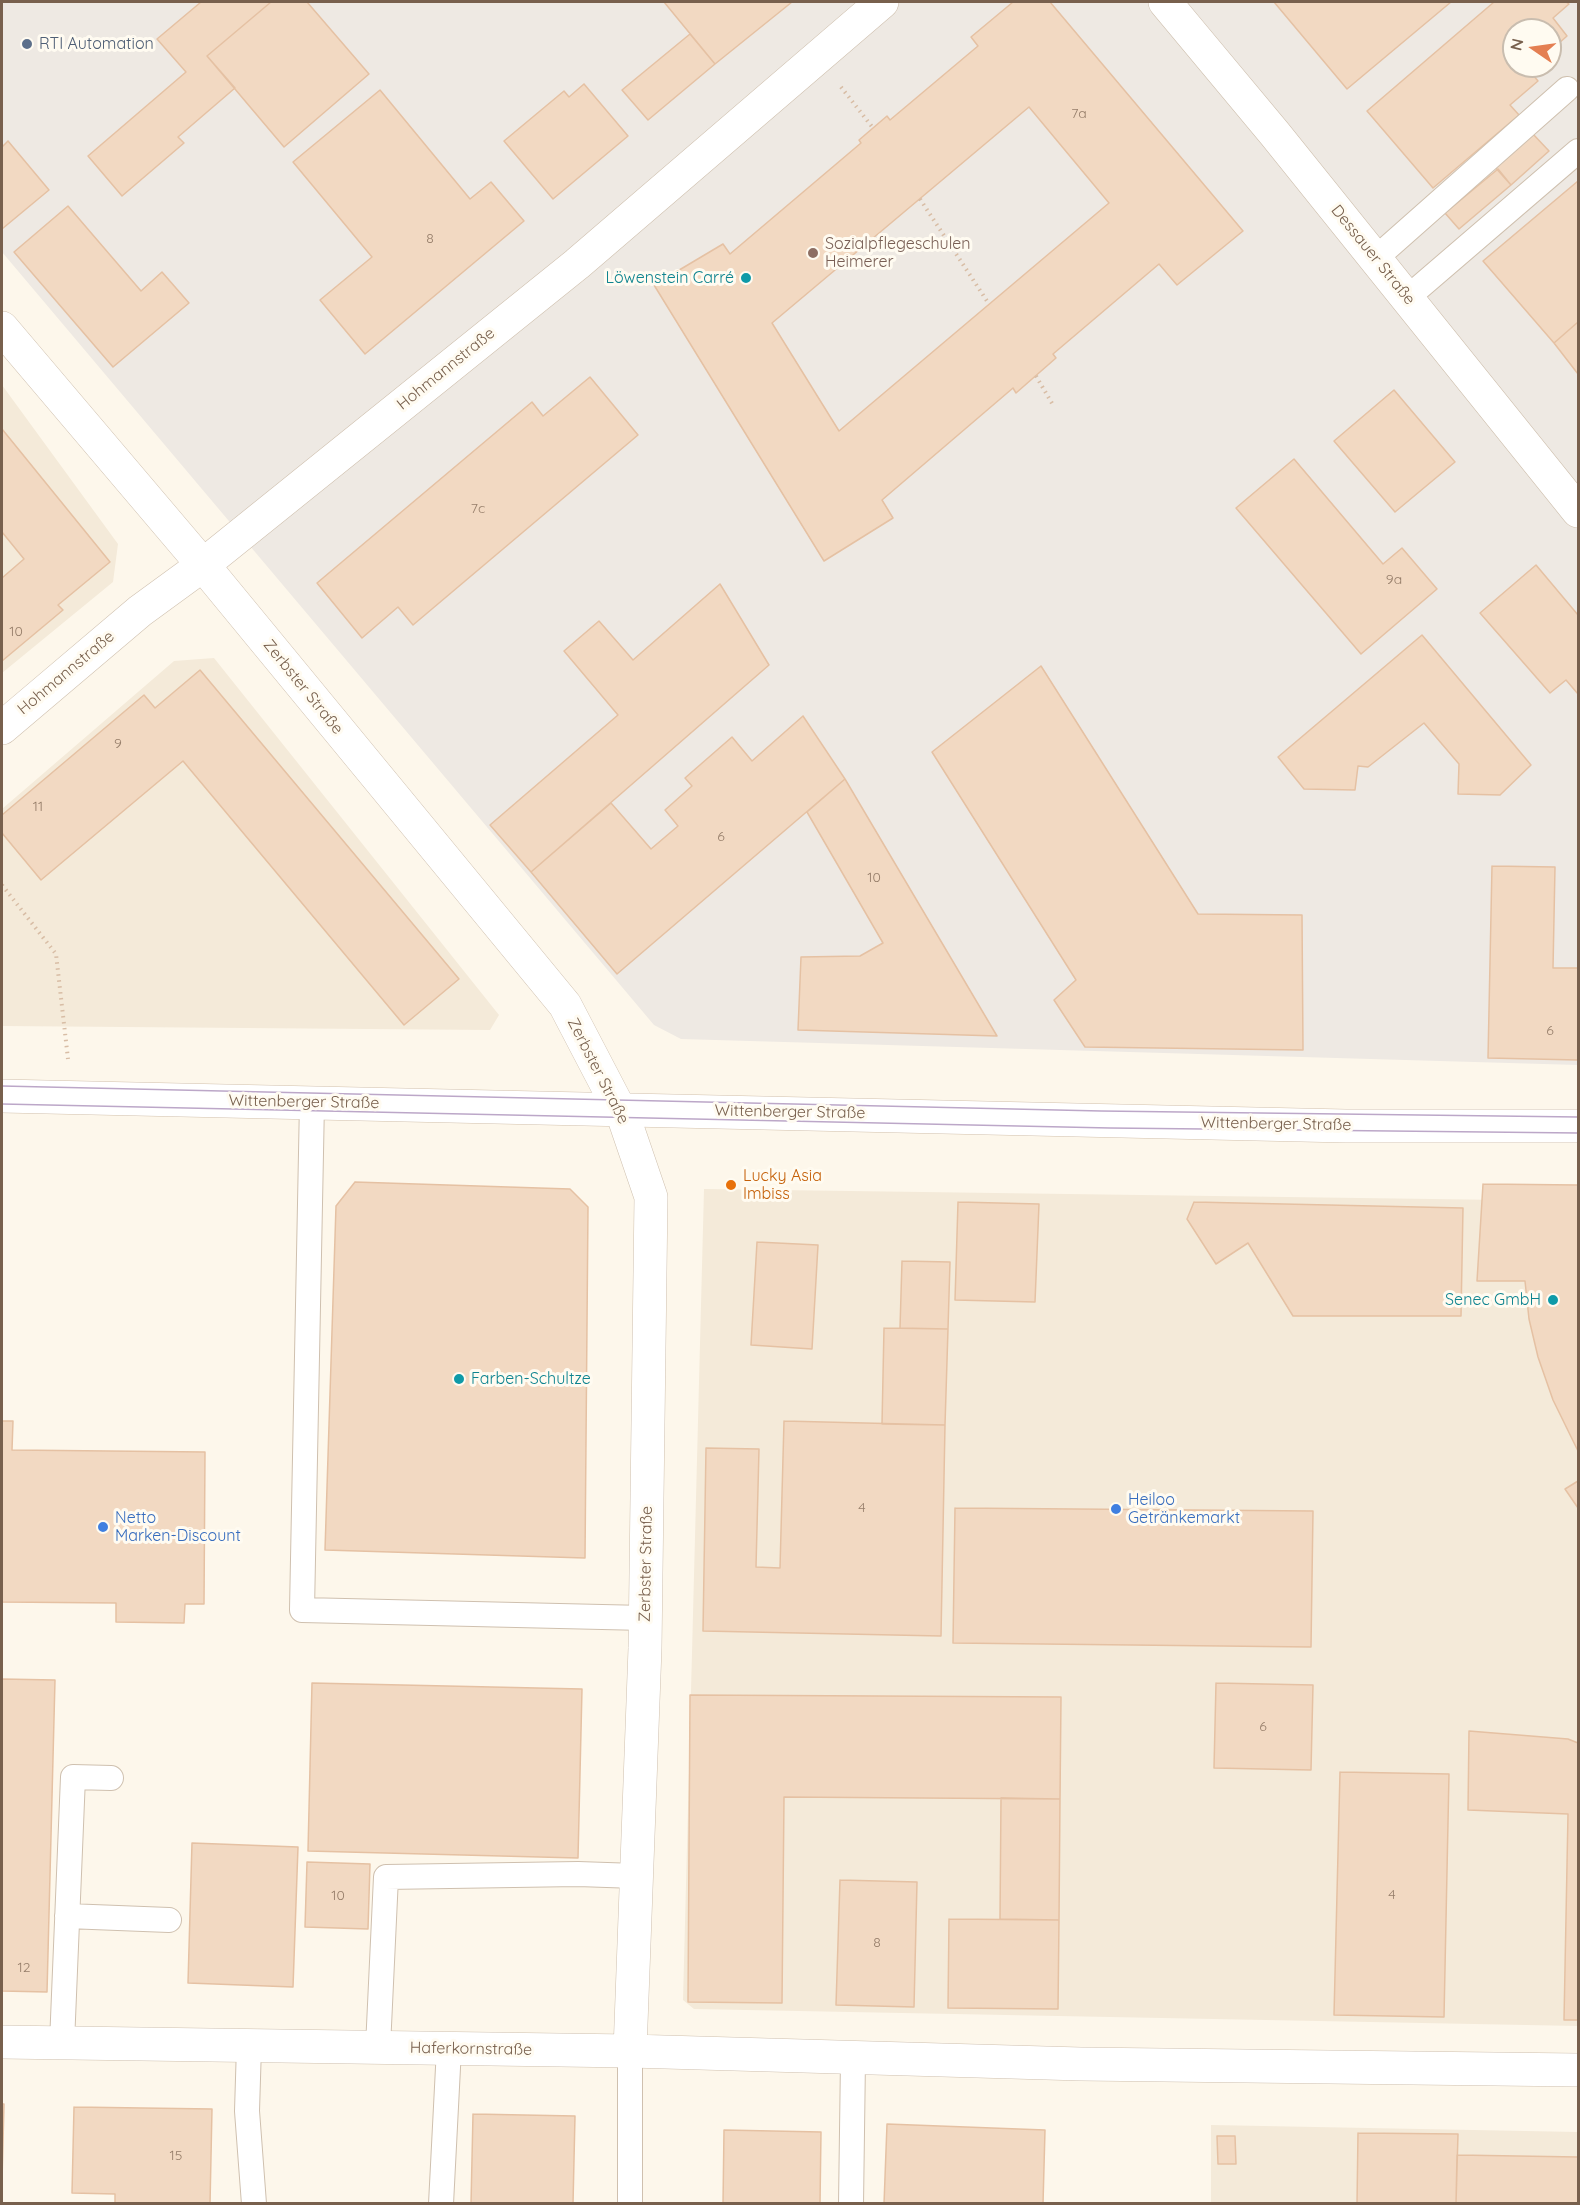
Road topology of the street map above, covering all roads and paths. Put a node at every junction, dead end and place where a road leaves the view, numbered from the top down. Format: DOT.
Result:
graph roads {
  1 [pos="882,2"];
  2 [pos="1165,2"];
  3 [pos="816,56"];
  4 [pos="1567,89"];
  5 [pos="873,128"];
  6 [pos="1578,151"];
  7 [pos="920,199"];
  8 [pos="1376,258"];
  9 [pos="1407,298"];
  10 [pos="989,304"];
  11 [pos="2,328"];
  12 [pos="1036,376"];
  13 [pos="1053,405"];
  14 [pos="1578,511"];
  15 [pos="203,565"];
  16 [pos="2,728"];
  17 [pos="2,885"];
  18 [pos="2,1096"];
  19 [pos="73,1097"];
  20 [pos="312,1102"];
  21 [pos="619,1108"];
  22 [pos="1578,1125"];
  23 [pos="645,1618"];
  24 [pos="111,1778"];
  25 [pos="636,1876"];
  26 [pos="67,1916"];
  27 [pos="169,1920"];
  28 [pos="2,2042"];
  29 [pos="63,2043"];
  30 [pos="249,2046"];
  31 [pos="378,2047"];
  32 [pos="449,2048"];
  33 [pos="630,2051"];
  34 [pos="853,2059"];
  35 [pos="1578,2070"];
  36 [pos="254,2204"];
  37 [pos="441,2204"];
  38 [pos="630,2204"];
  39 [pos="851,2204"];
  1 -- 3 [label="street, Hohmannstraße"];
  2 -- 8 [label="street, Dessauer Straße"];
  3 -- 5 [label="path"];
  3 -- 15 [label="street, Hohmannstraße"];
  4 -- 8 [label="lane"];
  6 -- 9 [label="lane"];
  7 -- 10 [label="path"];
  8 -- 9 [label="street, Dessauer Straße"];
  9 -- 14 [label="street, Dessauer Straße"];
  11 -- 15 [label="street, Zerbster Straße"];
  12 -- 13 [label="path"];
  15 -- 16 [label="street, Hohmannstraße"];
  15 -- 21 [label="street, Zerbster Straße"];
  17 -- 19 [label="path"];
  18 -- 19 [label="street, Wittenberger Straße"];
  19 -- 20 [label="street, Wittenberger Straße"];
  20 -- 21 [label="street, Wittenberger Straße"];
  20 -- 23 [label="lane"];
  21 -- 22 [label="street, Wittenberger Straße"];
  21 -- 23 [label="street, Zerbster Straße"];
  23 -- 25 [label="street, Zerbster Straße"];
  24 -- 26 [label="lane"];
  25 -- 31 [label="lane"];
  25 -- 33 [label="street, Zerbster Straße"];
  26 -- 27 [label="lane"];
  26 -- 29 [label="lane"];
  28 -- 29 [label="street, Haferkornstraße"];
  29 -- 30 [label="street, Haferkornstraße"];
  30 -- 31 [label="street, Haferkornstraße"];
  30 -- 36 [label="lane"];
  31 -- 32 [label="street, Haferkornstraße"];
  32 -- 33 [label="street, Haferkornstraße"];
  32 -- 37 [label="lane"];
  33 -- 34 [label="street, Haferkornstraße"];
  33 -- 38 [label="lane"];
  34 -- 35 [label="street, Haferkornstraße"];
  34 -- 39 [label="lane"];
}
